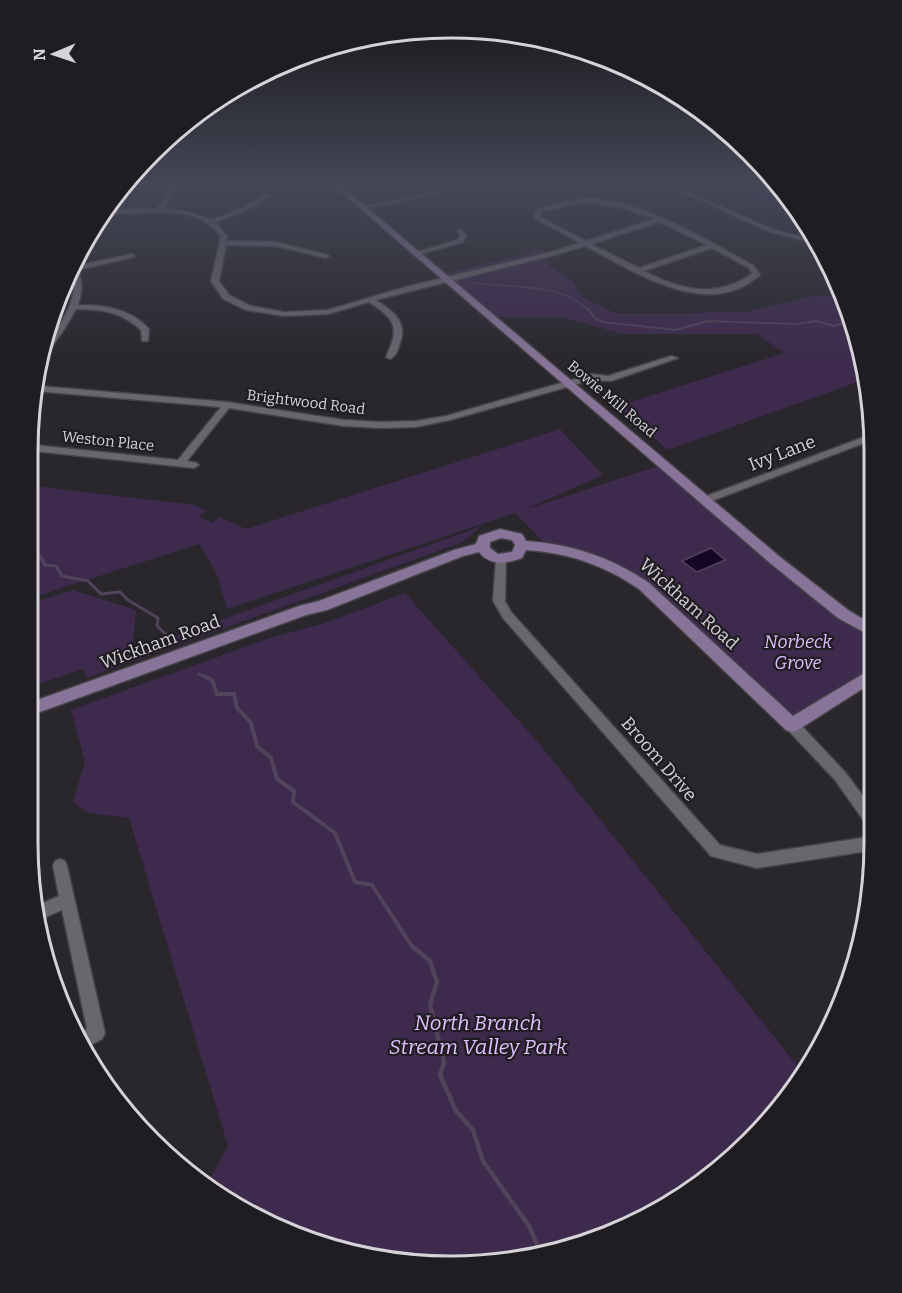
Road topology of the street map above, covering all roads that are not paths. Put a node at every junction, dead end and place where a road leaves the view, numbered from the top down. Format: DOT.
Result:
graph roads {
  1 [pos="225,244"];
  2 [pos="277,244"];
  3 [pos="406,244"];
  4 [pos="450,244"];
  5 [pos="584,244"];
  6 [pos="585,244"];
  7 [pos="713,245"];
  8 [pos="417,254"];
  9 [pos="132,256"];
  10 [pos="326,256"];
  11 [pos="81,267"];
  12 [pos="638,271"];
  13 [pos="76,276"];
  14 [pos="446,279"];
  15 [pos="372,301"];
  16 [pos="74,307"];
  17 [pos="54,336"];
  18 [pos="145,339"];
  19 [pos="390,357"];
  20 [pos="674,358"];
  21 [pos="570,384"];
  22 [pos="42,389"];
  23 [pos="227,405"];
  24 [pos="864,440"];
  25 [pos="38,448"];
  26 [pos="180,464"];
  27 [pos="194,465"];
  28 [pos="705,500"];
  29 [pos="522,545"];
  30 [pos="482,547"];
  31 [pos="501,559"];
  32 [pos="864,626"];
  33 [pos="864,680"];
  34 [pos="769,704"];
  35 [pos="38,707"];
  36 [pos="815,711"];
  37 [pos="792,725"];
  38 [pos="864,809"];
  39 [pos="864,845"];
  40 [pos="60,866"];
  41 [pos="68,900"];
  42 [pos="43,911"];
  43 [pos="87,1038"];
  1 -- 15 [label="street"];
  2 -- 10 [label="street"];
  3 -- 8 [label="street, Bowie Mill Road"];
  4 -- 8 [label="street"];
  5 -- 14 [label="street"];
  6 -- 12 [label="street"];
  7 -- 12 [label="street"];
  7 -- 12 [label="street"];
  8 -- 14 [label="street, Bowie Mill Road"];
  9 -- 11 [label="street"];
  13 -- 16 [label="street"];
  14 -- 15 [label="street"];
  14 -- 21 [label="street, Bowie Mill Road"];
  15 -- 19 [label="street"];
  16 -- 17 [label="street"];
  16 -- 18 [label="street"];
  20 -- 21 [label="street, Brightwood Road"];
  21 -- 23 [label="street, Brightwood Road"];
  21 -- 28 [label="street, Bowie Mill Road"];
  22 -- 23 [label="street, Brightwood Road"];
  23 -- 26 [label="street"];
  24 -- 28 [label="street, Ivy Lane"];
  25 -- 26 [label="street, Weston Place"];
  26 -- 27 [label="street, Weston Place"];
  28 -- 32 [label="street, Bowie Mill Road"];
  29 -- 30 [label="street"];
  29 -- 31 [label="street"];
  29 -- 34 [label="street, Wickham Road"];
  30 -- 31 [label="street"];
  30 -- 35 [label="street, Wickham Road"];
  31 -- 39 [label="street, Broom Drive"];
  33 -- 36 [label="street"];
  34 -- 36 [label="street"];
  34 -- 37 [label="street, Wickham Road"];
  36 -- 37 [label="street"];
  37 -- 38 [label="street, Wickham Road"];
  40 -- 41 [label="street"];
  41 -- 42 [label="street"];
  41 -- 43 [label="street"];
}
